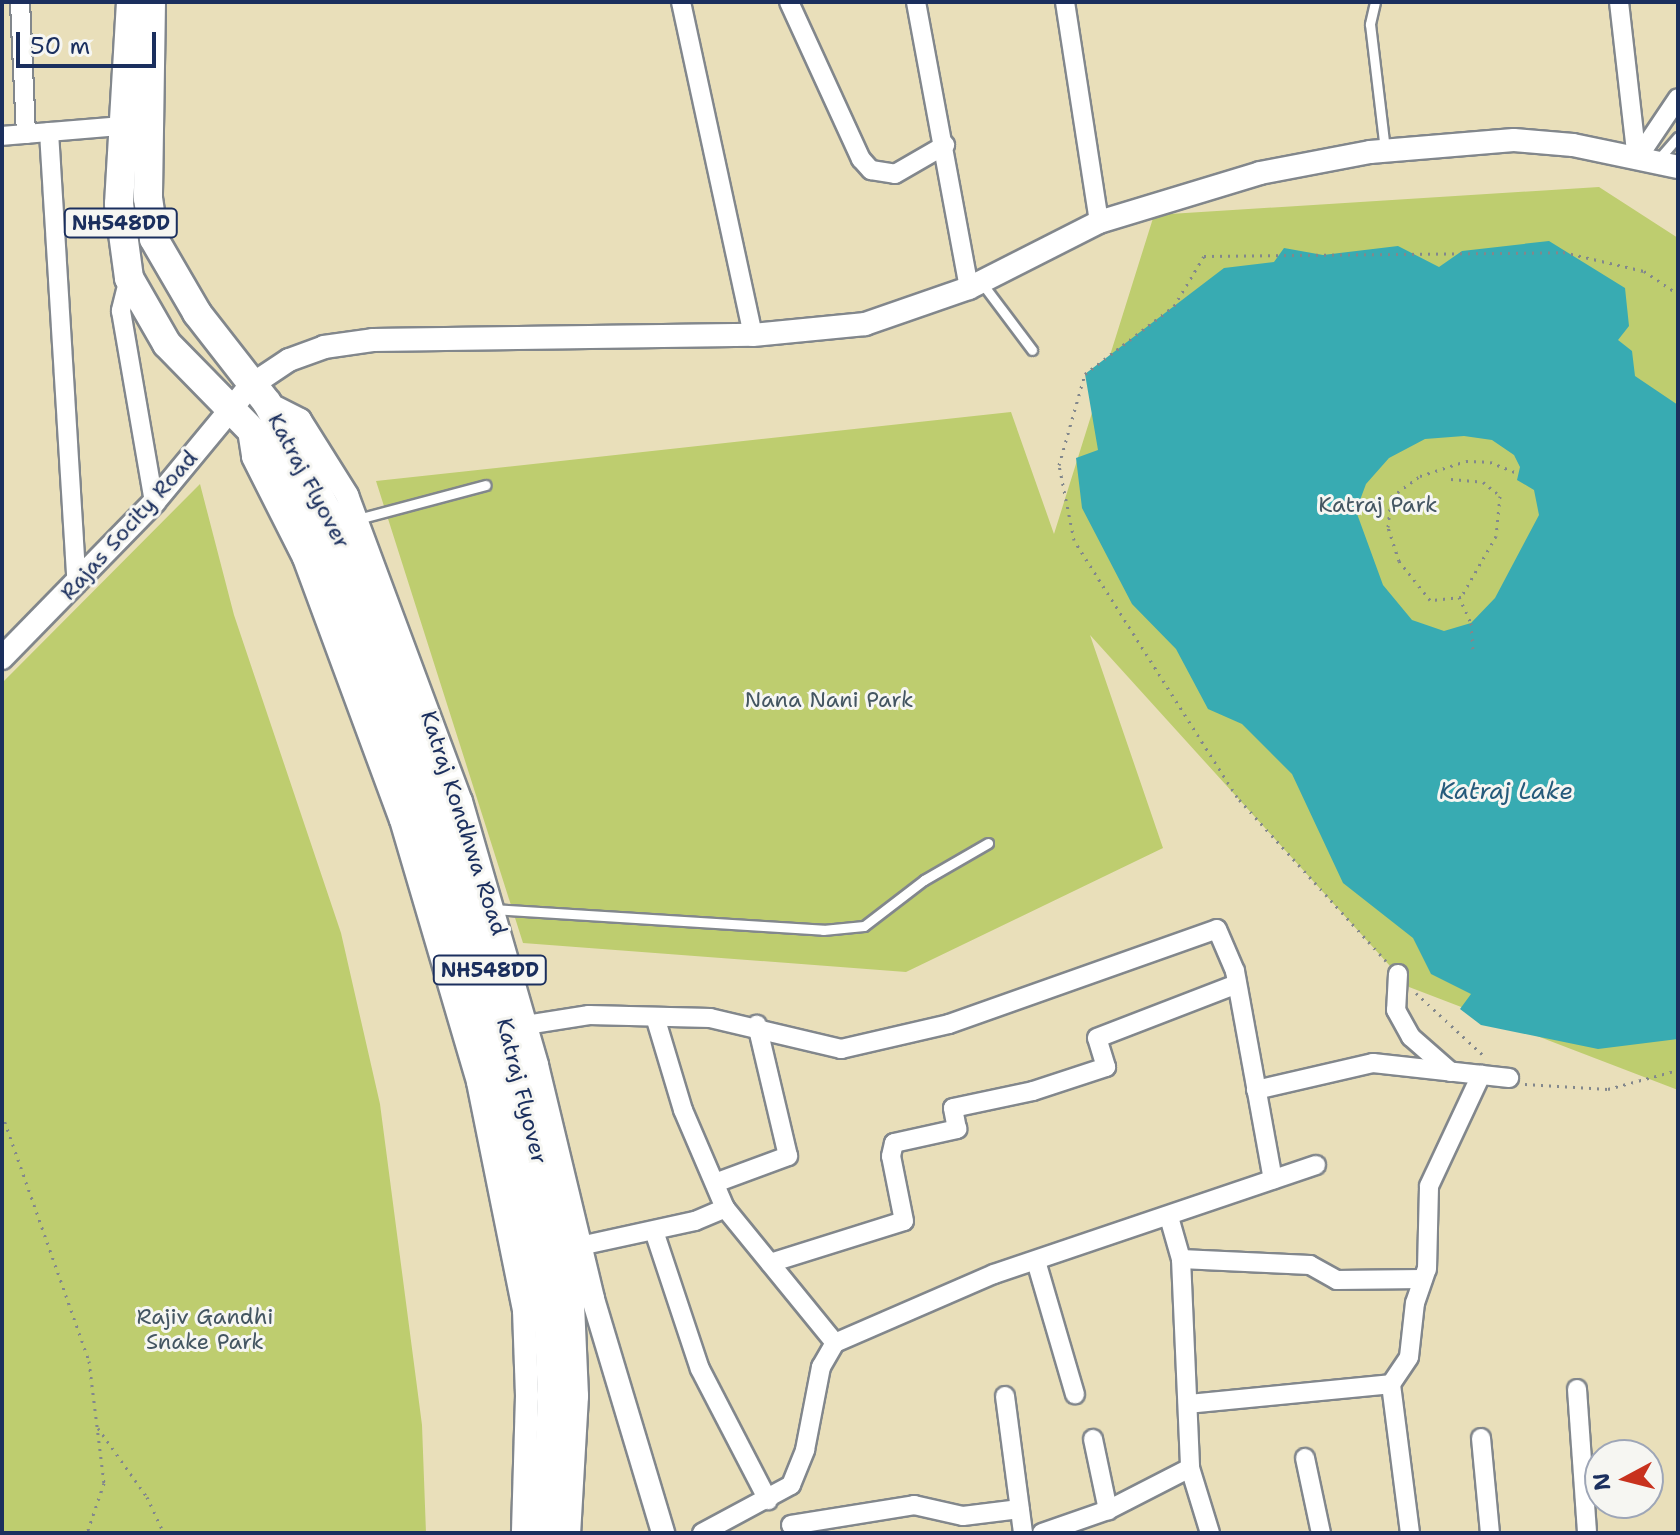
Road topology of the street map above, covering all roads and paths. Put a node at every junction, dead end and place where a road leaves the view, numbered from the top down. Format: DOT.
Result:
graph roads {
  1 [pos="20,2"];
  2 [pos="131,2"];
  3 [pos="151,2"];
  4 [pos="681,2"];
  5 [pos="789,2"];
  6 [pos="916,2"];
  7 [pos="1065,2"];
  8 [pos="1375,2"];
  9 [pos="1619,2"];
  10 [pos="1678,98"];
  11 [pos="120,126"];
  12 [pos="49,132"];
  13 [pos="26,134"];
  14 [pos="2,136"];
  15 [pos="1678,137"];
  16 [pos="945,145"];
  17 [pos="1385,150"];
  18 [pos="1646,161"];
  19 [pos="1678,167"];
  20 [pos="1099,222"];
  21 [pos="129,278"];
  22 [pos="975,285"];
  23 [pos="1678,294"];
  24 [pos="753,335"];
  25 [pos="1032,350"];
  26 [pos="249,405"];
  27 [pos="277,441"];
  28 [pos="1517,473"];
  29 [pos="1451,479"];
  30 [pos="486,485"];
  31 [pos="154,502"];
  32 [pos="358,519"];
  33 [pos="77,584"];
  34 [pos="1459,597"];
  35 [pos="1473,650"];
  36 [pos="2,658"];
  37 [pos="988,843"];
  38 [pos="492,909"];
  39 [pos="1398,974"];
  40 [pos="1237,984"];
  41 [pos="656,1020"];
  42 [pos="526,1025"];
  43 [pos="757,1025"];
  44 [pos="1678,1070"];
  45 [pos="1451,1072"];
  46 [pos="1481,1075"];
  47 [pos="1509,1078"];
  48 [pos="1256,1090"];
  49 [pos="2,1114"];
  50 [pos="1316,1165"];
  51 [pos="1273,1180"];
  52 [pos="715,1183"];
  53 [pos="725,1208"];
  54 [pos="1169,1217"];
  55 [pos="654,1231"];
  56 [pos="580,1246"];
  57 [pos="1181,1259"];
  58 [pos="1036,1261"];
  59 [pos="770,1263"];
  60 [pos="1423,1279"];
  61 [pos="835,1343"];
  62 [pos="1391,1384"];
  63 [pos="1577,1389"];
  64 [pos="1075,1394"];
  65 [pos="1005,1396"];
  66 [pos="1188,1404"];
  67 [pos="97,1427"];
  68 [pos="1481,1438"];
  69 [pos="1093,1439"];
  70 [pos="1305,1458"];
  71 [pos="1190,1468"];
  72 [pos="786,1488"];
  73 [pos="768,1500"];
  74 [pos="1020,1509"];
  75 [pos="1108,1510"];
  76 [pos="792,1529"];
  77 [pos="87,1533"];
  78 [pos="164,1533"];
  79 [pos="523,1533"];
  80 [pos="546,1533"];
  81 [pos="566,1533"];
  82 [pos="663,1533"];
  83 [pos="702,1533"];
  84 [pos="1023,1533"];
  85 [pos="1042,1533"];
  86 [pos="1210,1533"];
  87 [pos="1321,1533"];
  88 [pos="1410,1533"];
  89 [pos="1490,1533"];
  90 [pos="1587,1533"];
  1 -- 13 [label="street"];
  2 -- 11 [label="highway, NH548DD"];
  3 -- 26 [label="highway, NH548DD"];
  4 -- 24 [label="street"];
  5 -- 16 [label="street"];
  6 -- 16 [label="street"];
  7 -- 20 [label="street"];
  8 -- 17 [label="lane"];
  9 -- 18 [label="street"];
  10 -- 18 [label="street"];
  11 -- 12 [label="street"];
  11 -- 21 [label="highway, NH548DD"];
  12 -- 13 [label="street"];
  12 -- 33 [label="street"];
  13 -- 14 [label="street"];
  15 -- 18 [label="lane"];
  16 -- 22 [label="street"];
  17 -- 18 [label="street, Rajas Socity Road"];
  17 -- 20 [label="street, Rajas Socity Road"];
  18 -- 19 [label="street, Rajas Socity Road"];
  20 -- 22 [label="street, Rajas Socity Road"];
  21 -- 26 [label="highway, NH548DD"];
  21 -- 31 [label="street"];
  22 -- 24 [label="street, Rajas Socity Road"];
  22 -- 25 [label="lane"];
  23 -- 39 [label="path"];
  24 -- 26 [label="street, Rajas Socity Road"];
  26 -- 27 [label="highway, Katraj Flyover / NH548DD"];
  26 -- 31 [label="street, Rajas Socity Road"];
  26 -- 32 [label="street, Katraj Kondhwa Road"];
  26 -- 79 [label="street"];
  27 -- 80 [label="highway, Katraj Flyover / NH548DD"];
  27 -- 81 [label="highway, Katraj Flyover / NH548DD"];
  28 -- 34 [label="path"];
  29 -- 34 [label="path"];
  30 -- 32 [label="lane"];
  31 -- 33 [label="street, Rajas Socity Road"];
  32 -- 38 [label="street, Katraj Kondhwa Road"];
  33 -- 36 [label="street, Rajas Socity Road"];
  34 -- 35 [label="path"];
  37 -- 38 [label="lane"];
  38 -- 42 [label="street, Katraj Kondhwa Road"];
  39 -- 45 [label="street"];
  39 -- 47 [label="path"];
  40 -- 43 [label="street"];
  40 -- 48 [label="street"];
  40 -- 59 [label="street"];
  41 -- 42 [label="street"];
  41 -- 43 [label="street"];
  41 -- 52 [label="street"];
  42 -- 56 [label="street, Katraj Kondhwa Road"];
  43 -- 52 [label="street"];
  44 -- 47 [label="path"];
  45 -- 46 [label="street"];
  45 -- 48 [label="street"];
  46 -- 47 [label="street"];
  46 -- 60 [label="street"];
  48 -- 51 [label="street"];
  49 -- 67 [label="path"];
  50 -- 51 [label="street"];
  51 -- 54 [label="street"];
  52 -- 53 [label="street"];
  53 -- 55 [label="street"];
  53 -- 59 [label="street"];
  54 -- 57 [label="street"];
  54 -- 58 [label="street"];
  55 -- 56 [label="street"];
  55 -- 73 [label="street"];
  56 -- 82 [label="street, Katraj Kondhwa Road"];
  57 -- 60 [label="street"];
  57 -- 66 [label="street"];
  58 -- 61 [label="street"];
  58 -- 64 [label="street"];
  59 -- 61 [label="street"];
  60 -- 62 [label="street"];
  61 -- 72 [label="street"];
  62 -- 66 [label="street"];
  62 -- 88 [label="street"];
  63 -- 90 [label="street"];
  65 -- 74 [label="street"];
  66 -- 71 [label="street"];
  67 -- 77 [label="path"];
  67 -- 78 [label="path"];
  68 -- 89 [label="street"];
  69 -- 75 [label="street"];
  70 -- 87 [label="street"];
  71 -- 75 [label="street"];
  71 -- 86 [label="street"];
  72 -- 73 [label="street"];
  72 -- 76 [label="street"];
  73 -- 83 [label="street"];
  74 -- 76 [label="street"];
  74 -- 84 [label="street"];
  75 -- 85 [label="street"];
}
